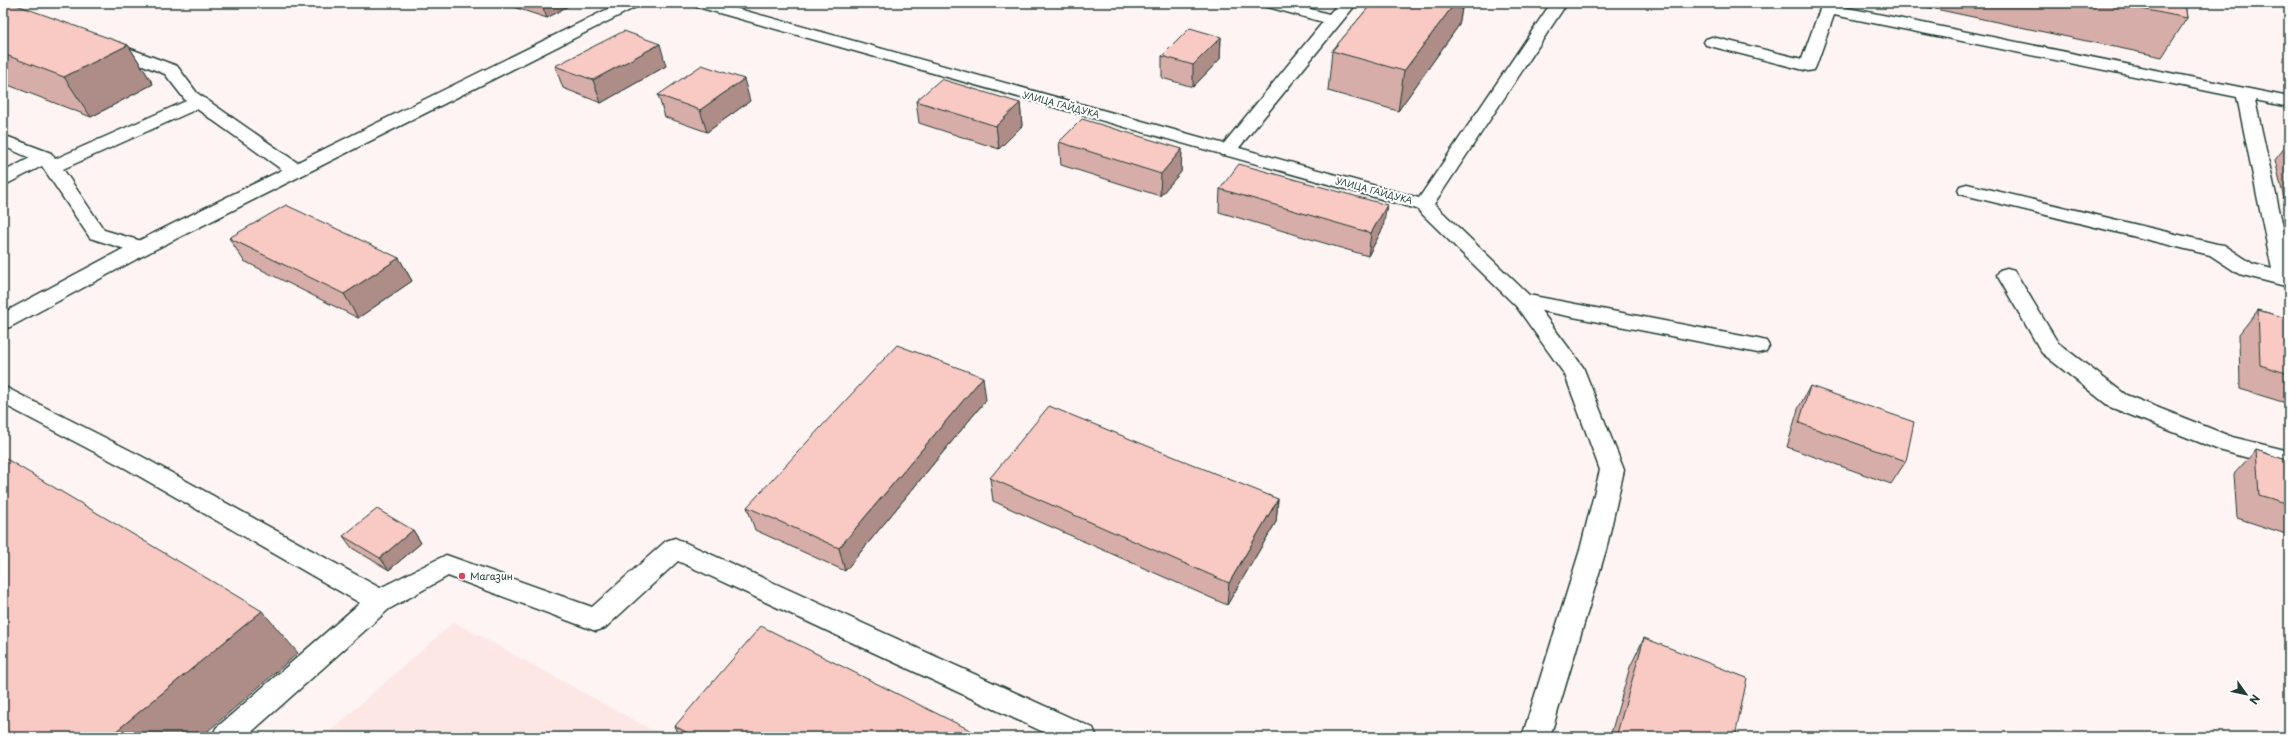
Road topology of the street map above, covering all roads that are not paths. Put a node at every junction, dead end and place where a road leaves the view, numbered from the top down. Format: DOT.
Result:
graph roads {
  1 [pos="632,3"];
  2 [pos="700,3"];
  3 [pos="1270,3"];
  4 [pos="1349,3"];
  5 [pos="1559,3"];
  6 [pos="1333,20"];
  7 [pos="91,39"];
  8 [pos="1712,42"];
  9 [pos="2245,93"];
  10 [pos="198,102"];
  11 [pos="2289,102"];
  12 [pos="3,140"];
  13 [pos="1227,151"];
  14 [pos="49,162"];
  15 [pos="295,170"];
  16 [pos="3,180"];
  17 [pos="1967,190"];
  18 [pos="1424,205"];
  19 [pos="141,248"];
  20 [pos="2007,275"];
  21 [pos="2286,279"];
  22 [pos="1523,301"];
  23 [pos="3,322"];
  24 [pos="1758,346"];
  25 [pos="3,394"];
  26 [pos="2289,460"];
  27 [pos="380,601"];
  28 [pos="226,737"];
  29 [pos="1083,737"];
  30 [pos="1536,737"];
  1 -- 15 [label="street"];
  2 -- 13 [label="street, УЛИЦА ГАЙДУКА"];
  3 -- 6 [label="street"];
  4 -- 6 [label="street"];
  5 -- 18 [label="street"];
  6 -- 13 [label="street"];
  7 -- 10 [label="street"];
  8 -- 9 [label="street"];
  9 -- 11 [label="street"];
  9 -- 21 [label="street"];
  10 -- 14 [label="street"];
  10 -- 15 [label="street"];
  12 -- 14 [label="street"];
  13 -- 18 [label="street, УЛИЦА ГАЙДУКА"];
  14 -- 16 [label="street"];
  14 -- 19 [label="street"];
  15 -- 19 [label="street"];
  17 -- 21 [label="street"];
  18 -- 22 [label="street"];
  19 -- 23 [label="street"];
  20 -- 26 [label="street"];
  22 -- 24 [label="street"];
  22 -- 30 [label="street"];
  25 -- 27 [label="street"];
  27 -- 28 [label="street"];
  27 -- 29 [label="street"];
}
